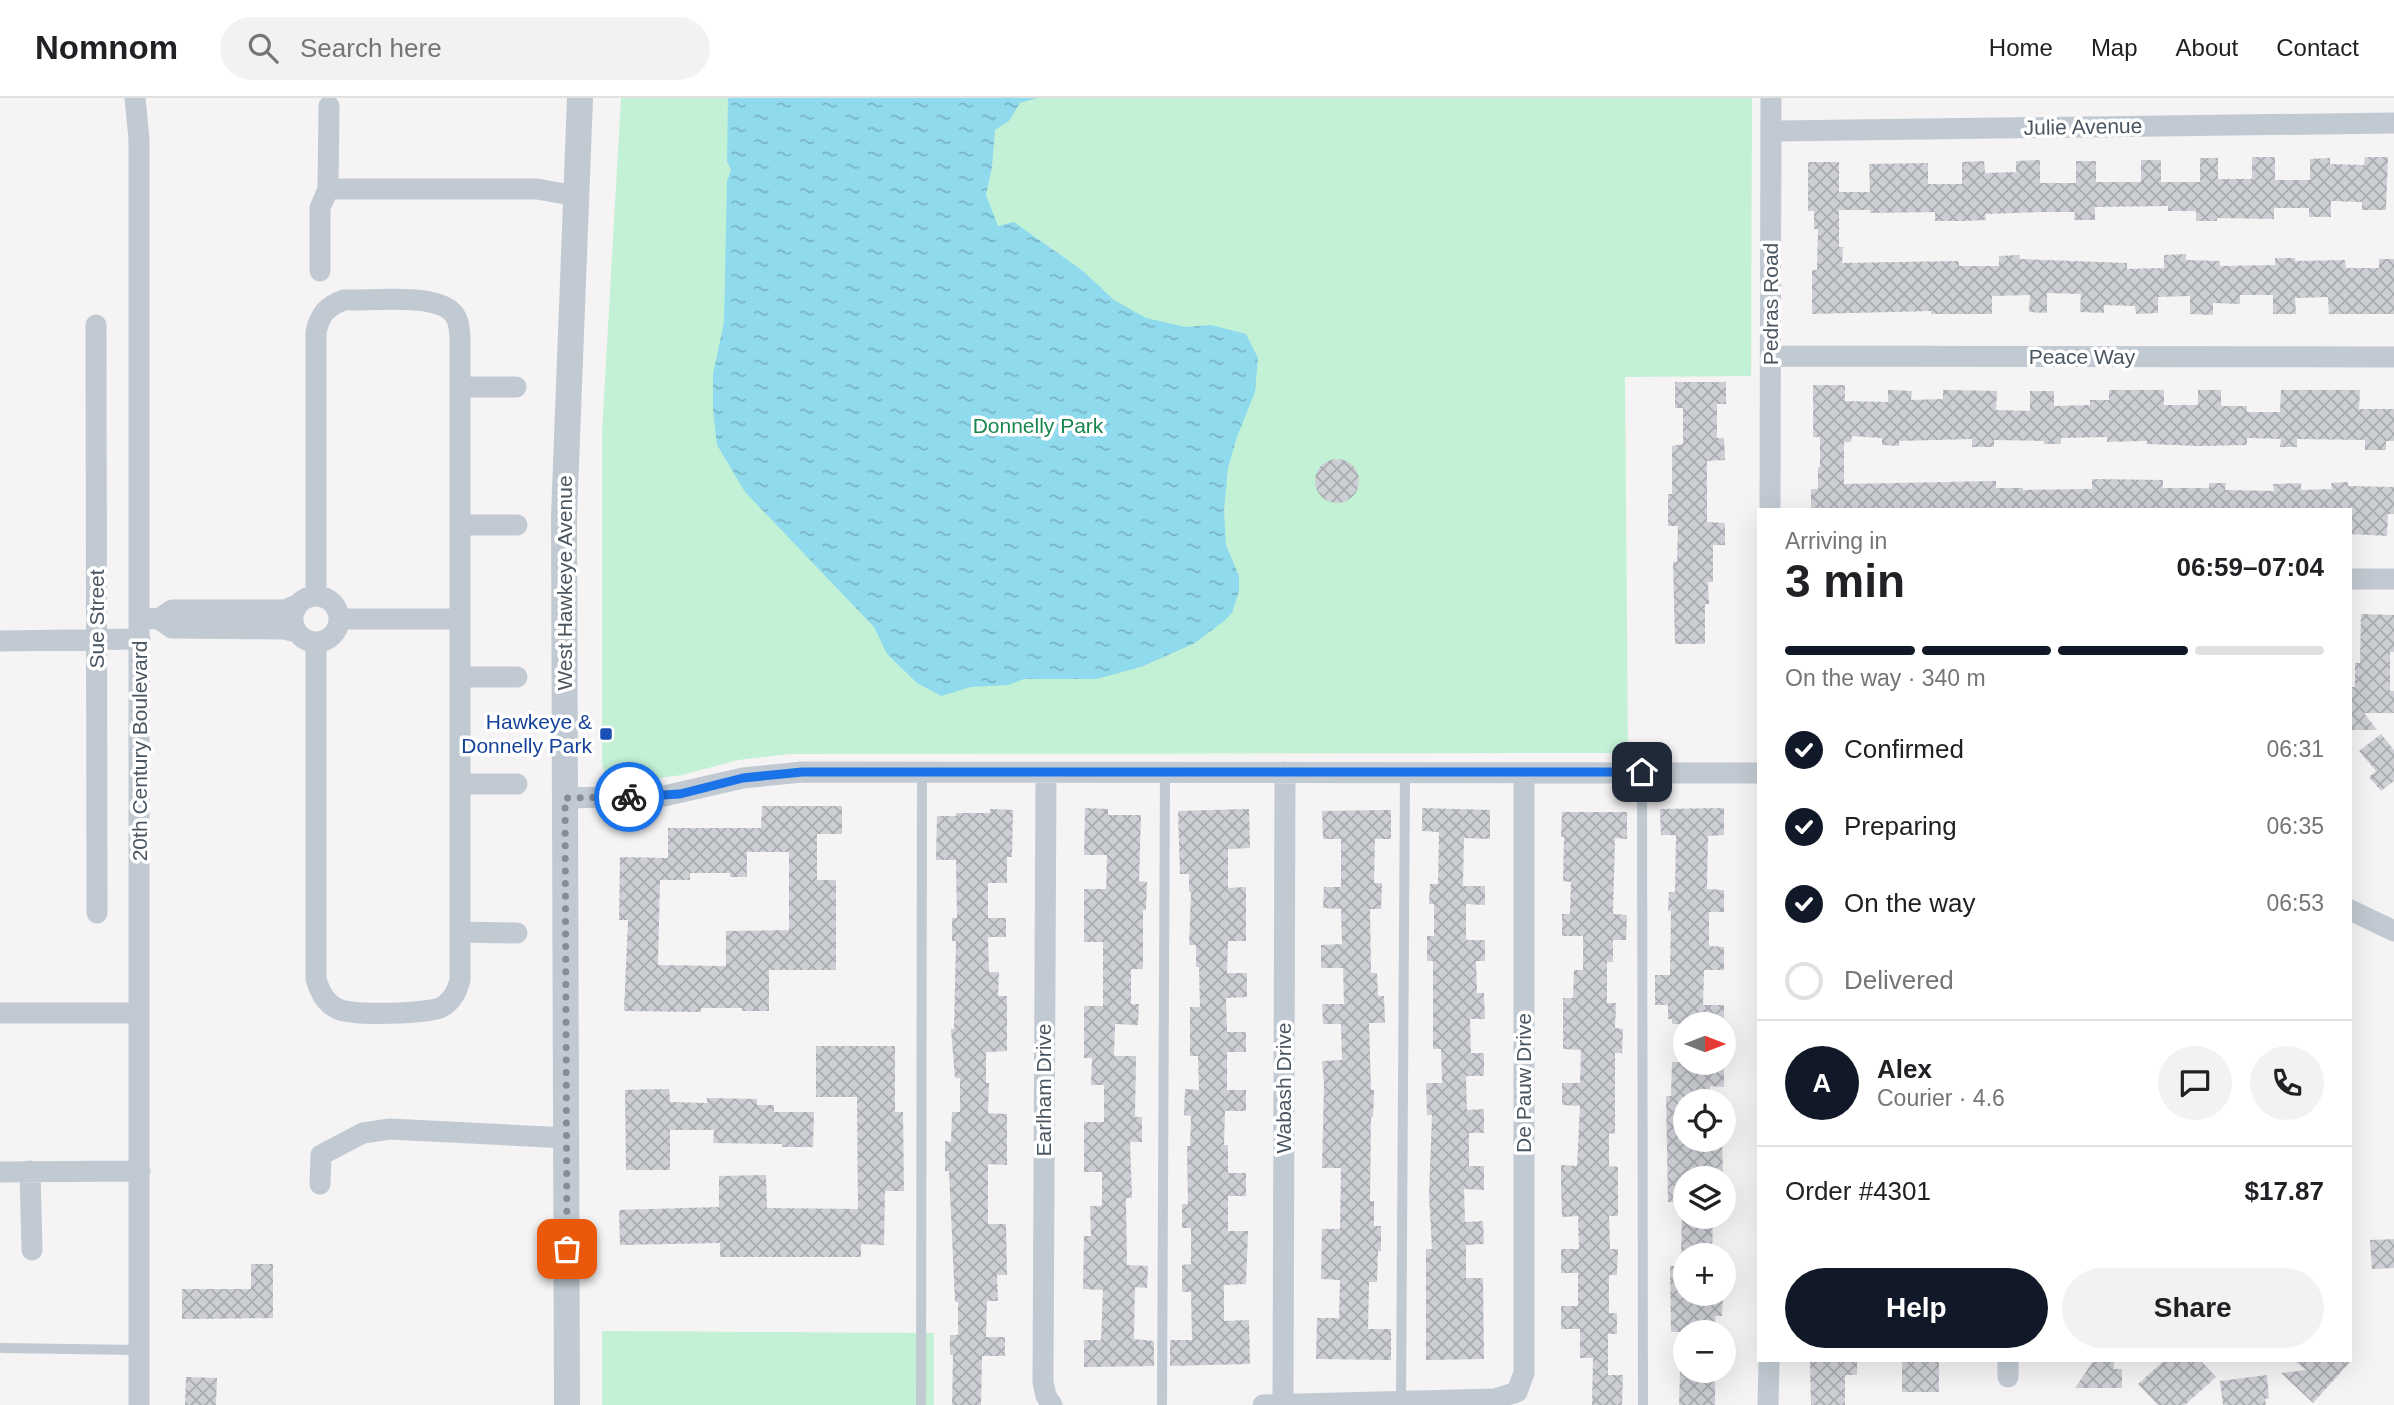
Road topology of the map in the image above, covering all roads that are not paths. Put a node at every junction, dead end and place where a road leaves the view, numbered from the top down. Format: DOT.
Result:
graph roads {
  1 [pos="135,98"];
  2 [pos="580,98"];
  3 [pos="1771,98"];
  4 [pos="329,106"];
  5 [pos="2394,123"];
  6 [pos="1771,131"];
  7 [pos="328,189"];
  8 [pos="576,196"];
  9 [pos="320,271"];
  10 [pos="96,325"];
  11 [pos="1770,356"];
  12 [pos="2394,357"];
  13 [pos="460,387"];
  14 [pos="516,387"];
  15 [pos="1770,508"];
  16 [pos="460,525"];
  17 [pos="517,525"];
  18 [pos="2352,579"];
  19 [pos="2394,579"];
  20 [pos="307,600"];
  21 [pos="339,619"];
  22 [pos="460,619"];
  23 [pos="146,625"];
  24 [pos="306,637"];
  25 [pos="97,640"];
  26 [pos="0,641"];
  27 [pos="460,677"];
  28 [pos="517,677"];
  29 [pos="922,771"];
  30 [pos="1165,772"];
  31 [pos="1285,772"];
  32 [pos="1642,772"];
  33 [pos="1046,773"];
  34 [pos="1405,773"];
  35 [pos="1524,773"];
  36 [pos="1757,773"];
  37 [pos="460,784"];
  38 [pos="517,784"];
  39 [pos="565,798"];
  40 [pos="2352,911"];
  41 [pos="97,913"];
  42 [pos="2394,930"];
  43 [pos="460,932"];
  44 [pos="517,933"];
  45 [pos="0,1013"];
  46 [pos="139,1013"];
  47 [pos="567,1138"];
  48 [pos="0,1171"];
  49 [pos="30,1171"];
  50 [pos="140,1171"];
  51 [pos="320,1184"];
  52 [pos="32,1250"];
  53 [pos="2,1348"];
  54 [pos="139,1350"];
  55 [pos="1769,1362"];
  56 [pos="1401,1402"];
  57 [pos="1283,1404"];
  58 [pos="139,1405"];
  59 [pos="567,1405"];
  60 [pos="921,1405"];
  61 [pos="1052,1405"];
  62 [pos="1163,1405"];
  63 [pos="1263,1405"];
  64 [pos="1643,1405"];
  65 [pos="1768,1405"];
  1 -- 23 [label="street, 20th Century Boulevard"];
  2 -- 8 [label="street, West Hawkeye Avenue"];
  3 -- 6 [label="street, Pedras Road"];
  4 -- 7 [label="street"];
  5 -- 6 [label="street, Julie Avenue"];
  6 -- 11 [label="street, Pedras Road"];
  7 -- 8 [label="street"];
  7 -- 9 [label="street"];
  8 -- 39 [label="street, West Hawkeye Avenue"];
  10 -- 25 [label="street, Sue Street"];
  11 -- 12 [label="street, Peace Way"];
  11 -- 15 [label="street, Pedras Road"];
  13 -- 14 [label="street"];
  13 -- 16 [label="street"];
  13 -- 20 [label="street"];
  16 -- 17 [label="street"];
  16 -- 22 [label="street"];
  18 -- 19 [label="street"];
  20 -- 21 [label="street"];
  20 -- 23 [label="street"];
  20 -- 24 [label="street"];
  21 -- 22 [label="street"];
  21 -- 24 [label="street"];
  22 -- 27 [label="street"];
  23 -- 24 [label="street"];
  23 -- 25 [label="street"];
  23 -- 46 [label="street, 20th Century Boulevard"];
  24 -- 43 [label="street"];
  25 -- 26 [label="street"];
  25 -- 41 [label="street, Sue Street"];
  27 -- 28 [label="street"];
  27 -- 37 [label="street"];
  29 -- 33 [label="street"];
  29 -- 39 [label="street"];
  29 -- 60 [label="lane"];
  30 -- 31 [label="street"];
  30 -- 33 [label="street"];
  30 -- 62 [label="lane"];
  31 -- 34 [label="street"];
  31 -- 57 [label="street, Wabash Drive"];
  32 -- 35 [label="street"];
  32 -- 36 [label="street"];
  32 -- 64 [label="lane"];
  33 -- 61 [label="street, Earlham Drive"];
  34 -- 35 [label="street"];
  34 -- 56 [label="lane"];
  35 -- 56 [label="street, De Pauw Drive"];
  37 -- 38 [label="street"];
  37 -- 43 [label="street"];
  39 -- 47 [label="street, West Hawkeye Avenue"];
  40 -- 42 [label="street"];
  43 -- 44 [label="street"];
  45 -- 46 [label="street"];
  46 -- 50 [label="street, 20th Century Boulevard"];
  47 -- 51 [label="street"];
  47 -- 59 [label="street, West Hawkeye Avenue"];
  48 -- 49 [label="street"];
  49 -- 50 [label="street"];
  49 -- 52 [label="street"];
  50 -- 54 [label="street, 20th Century Boulevard"];
  53 -- 54 [label="lane"];
  54 -- 58 [label="street, 20th Century Boulevard"];
  55 -- 65 [label="street"];
  56 -- 57 [label="street"];
  57 -- 63 [label="street"];
}
